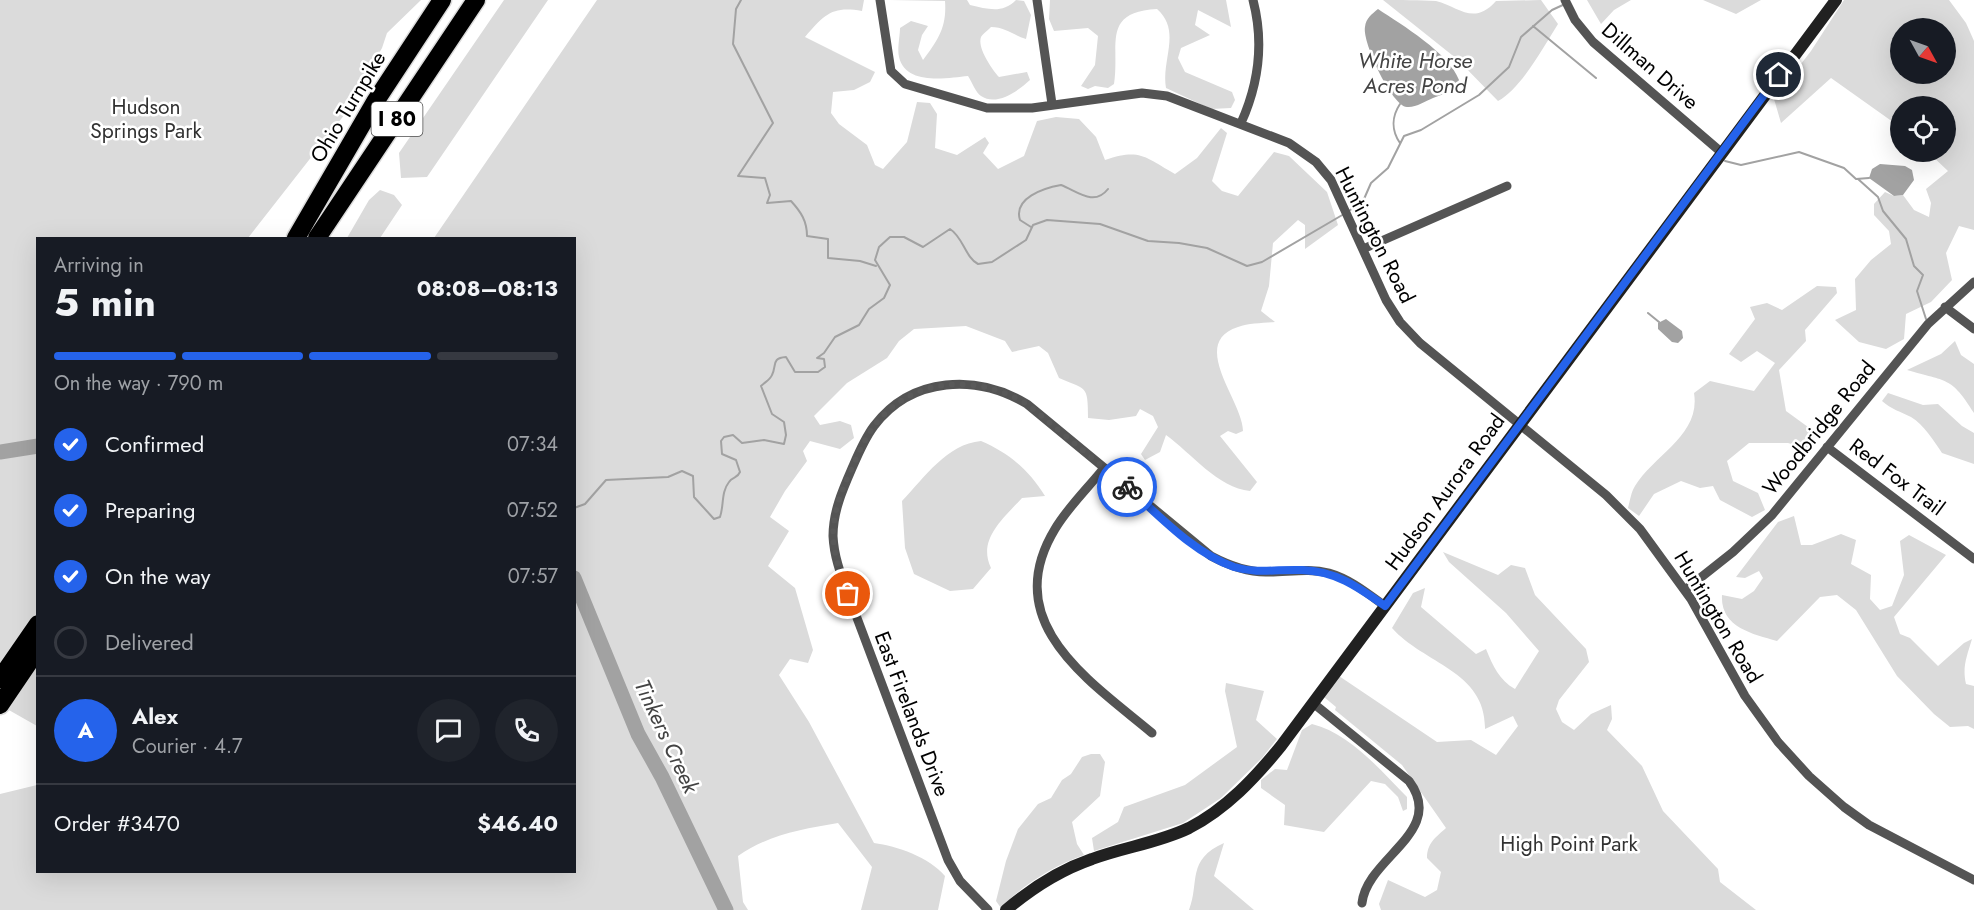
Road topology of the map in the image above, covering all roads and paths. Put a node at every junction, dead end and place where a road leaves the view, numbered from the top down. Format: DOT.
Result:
graph roads {
  1 [pos="442,0"];
  2 [pos="476,0"];
  3 [pos="880,0"];
  4 [pos="1037,0"];
  5 [pos="1252,0"];
  6 [pos="1836,0"];
  7 [pos="1567,3"];
  8 [pos="1052,104"];
  9 [pos="1241,123"];
  10 [pos="1721,152"];
  11 [pos="1507,186"];
  12 [pos="297,237"];
  13 [pos="318,237"];
  14 [pos="1363,249"];
  15 [pos="1974,282"];
  16 [pos="1945,307"];
  17 [pos="1974,328"];
  18 [pos="1517,426"];
  19 [pos="1827,447"];
  20 [pos="1104,468"];
  21 [pos="1974,559"];
  22 [pos="1686,590"];
  23 [pos="1385,606"];
  24 [pos="36,627"];
  25 [pos="36,652"];
  26 [pos="0,679"];
  27 [pos="1313,703"];
  28 [pos="0,705"];
  29 [pos="1152,733"];
  30 [pos="1974,880"];
  31 [pos="1362,903"];
  32 [pos="988,910"];
  33 [pos="1006,910"];
  1 -- 12 [label="highway, Ohio Turnpike / I 80"];
  2 -- 13 [label="highway, Ohio Turnpike / I 80"];
  3 -- 8 [label="street, Huntington Road"];
  4 -- 8 [label="street"];
  5 -- 9 [label="street"];
  6 -- 10 [label="street, Hudson Aurora Road"];
  7 -- 10 [label="street, Dillman Drive"];
  8 -- 9 [label="street, Huntington Road"];
  9 -- 14 [label="street, Huntington Road"];
  10 -- 18 [label="street, Hudson Aurora Road"];
  11 -- 14 [label="street"];
  14 -- 18 [label="street, Huntington Road"];
  15 -- 16 [label="street, Woodbridge Road"];
  16 -- 17 [label="street"];
  16 -- 19 [label="street, Woodbridge Road"];
  18 -- 22 [label="street, Huntington Road"];
  18 -- 23 [label="street, Hudson Aurora Road"];
  19 -- 21 [label="street, Red Fox Trail"];
  19 -- 22 [label="street, Woodbridge Road"];
  20 -- 23 [label="street, East Firelands Drive"];
  20 -- 29 [label="street"];
  20 -- 32 [label="street, East Firelands Drive"];
  22 -- 30 [label="street, Huntington Road"];
  23 -- 27 [label="street, Hudson Aurora Road"];
  24 -- 26 [label="highway"];
  25 -- 28 [label="highway"];
  27 -- 31 [label="street"];
  27 -- 33 [label="street, Hudson Aurora Road"];
}
